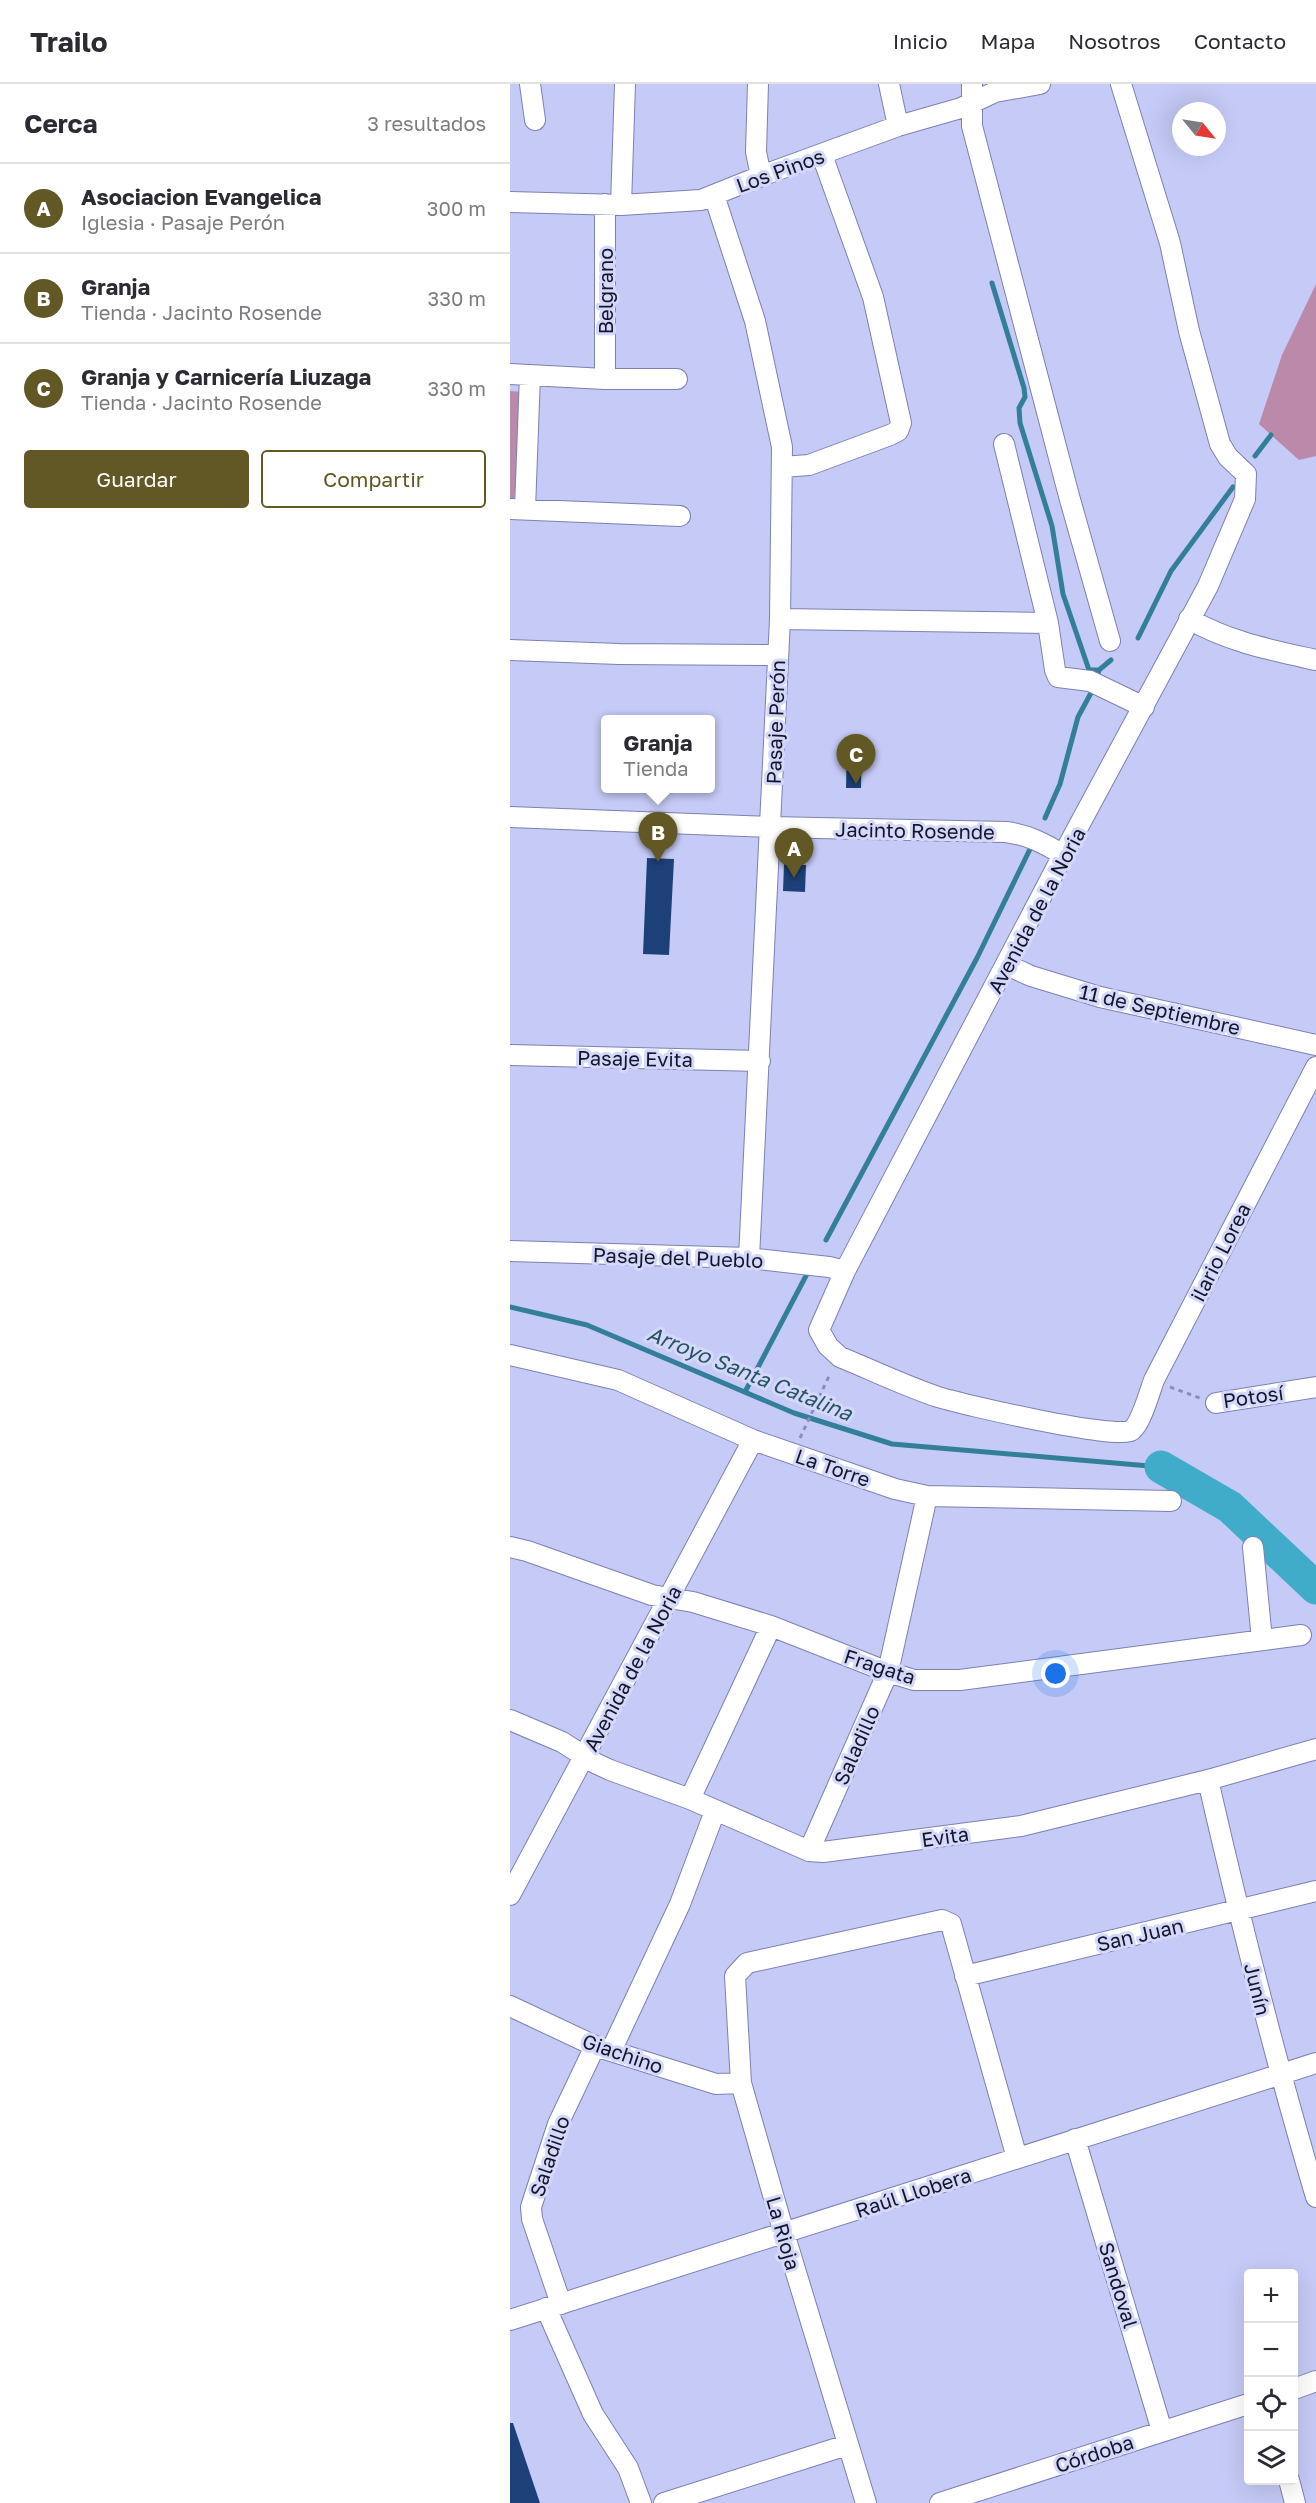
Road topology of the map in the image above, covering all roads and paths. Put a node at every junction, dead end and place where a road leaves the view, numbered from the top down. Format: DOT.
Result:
graph roads {
  1 [pos="530,84"];
  2 [pos="625,84"];
  3 [pos="758,84"];
  4 [pos="889,84"];
  5 [pos="1040,84"];
  6 [pos="1121,84"];
  7 [pos="973,93"];
  8 [pos="535,120"];
  9 [pos="898,126"];
  10 [pos="822,155"];
  11 [pos="761,176"];
  12 [pos="714,195"];
  13 [pos="510,202"];
  14 [pos="613,204"];
  15 [pos="510,374"];
  16 [pos="530,375"];
  17 [pos="605,379"];
  18 [pos="677,379"];
  19 [pos="1004,444"];
  20 [pos="783,467"];
  21 [pos="518,509"];
  22 [pos="680,516"];
  23 [pos="780,619"];
  24 [pos="1189,619"];
  25 [pos="1048,623"];
  26 [pos="1110,641"];
  27 [pos="510,650"];
  28 [pos="777,655"];
  29 [pos="1316,660"];
  30 [pos="1144,707"];
  31 [pos="510,817"];
  32 [pos="771,827"];
  33 [pos="1063,855"];
  34 [pos="1008,965"];
  35 [pos="1316,1045"];
  36 [pos="510,1055"];
  37 [pos="760,1060"];
  38 [pos="1316,1067"];
  39 [pos="510,1251"];
  40 [pos="749,1258"];
  41 [pos="845,1271"];
  42 [pos="510,1355"];
  43 [pos="840,1357"];
  44 [pos="1167,1385"];
  45 [pos="1316,1387"];
  46 [pos="1216,1403"];
  47 [pos="802,1435"];
  48 [pos="753,1440"];
  49 [pos="927,1496"];
  50 [pos="1171,1501"];
  51 [pos="1253,1546"];
  52 [pos="510,1547"];
  53 [pos="668,1599"];
  54 [pos="771,1626"];
  55 [pos="1301,1635"];
  56 [pos="1262,1640"];
  57 [pos="888,1672"];
  58 [pos="510,1720"];
  59 [pos="1316,1749"];
  60 [pos="585,1756"];
  61 [pos="1208,1780"];
  62 [pos="690,1799"];
  63 [pos="716,1811"];
  64 [pos="809,1851"];
  65 [pos="1316,1891"];
  66 [pos="510,1895"];
  67 [pos="1238,1911"];
  68 [pos="965,1976"];
  69 [pos="510,2006"];
  70 [pos="603,2049"];
  71 [pos="1316,2062"];
  72 [pos="1280,2074"];
  73 [pos="741,2083"];
  74 [pos="1075,2139"];
  75 [pos="1017,2158"];
  76 [pos="1316,2197"];
  77 [pos="783,2233"];
  78 [pos="554,2306"];
  79 [pos="510,2320"];
  80 [pos="1316,2381"];
  81 [pos="1298,2387"];
  82 [pos="1244,2405"];
  83 [pos="1162,2431"];
  84 [pos="847,2445"];
  85 [pos="1290,2485"];
  86 [pos="641,2503"];
  87 [pos="664,2503"];
  88 [pos="866,2503"];
  89 [pos="940,2503"];
  90 [pos="1295,2503"];
  1 -- 8 [label="street"];
  2 -- 14 [label="street, Belgrano"];
  3 -- 11 [label="street"];
  4 -- 9 [label="street"];
  5 -- 7 [label="street, Los Pinos"];
  6 -- 24 [label="street, Avenida de la Noria"];
  7 -- 9 [label="street, Los Pinos"];
  7 -- 26 [label="street"];
  9 -- 10 [label="street, Los Pinos"];
  10 -- 11 [label="street, Los Pinos"];
  10 -- 20 [label="street"];
  11 -- 12 [label="street, Los Pinos"];
  12 -- 14 [label="street, Los Pinos"];
  12 -- 20 [label="street, Pasaje Perón"];
  13 -- 14 [label="street, Los Pinos"];
  14 -- 17 [label="street, Belgrano"];
  15 -- 16 [label="street"];
  16 -- 17 [label="street"];
  16 -- 21 [label="street"];
  17 -- 18 [label="street"];
  19 -- 25 [label="street"];
  20 -- 23 [label="street, Pasaje Perón"];
  21 -- 22 [label="street"];
  23 -- 25 [label="street"];
  23 -- 28 [label="street, Pasaje Perón"];
  24 -- 29 [label="street"];
  24 -- 30 [label="street, Avenida de la Noria"];
  25 -- 30 [label="street"];
  27 -- 28 [label="street"];
  28 -- 32 [label="street, Pasaje Perón"];
  30 -- 33 [label="street, Avenida de la Noria"];
  31 -- 32 [label="street, Jacinto Rosende"];
  32 -- 33 [label="street, Jacinto Rosende"];
  32 -- 37 [label="street, Pasaje Perón"];
  33 -- 34 [label="street, Avenida de la Noria"];
  34 -- 35 [label="street, 11 de Septiembre"];
  34 -- 41 [label="street, Avenida de la Noria"];
  36 -- 37 [label="street, Pasaje Evita"];
  37 -- 40 [label="street, Pasaje Perón"];
  38 -- 43 [label="street, ilario Lorea"];
  39 -- 40 [label="street, Pasaje del Pueblo"];
  40 -- 41 [label="street, Pasaje del Pueblo"];
  41 -- 43 [label="street, Avenida de la Noria"];
  42 -- 48 [label="street, La Torre"];
  43 -- 47 [label="path"];
  44 -- 46 [label="path, Potosí"];
  45 -- 46 [label="street, Potosí"];
  48 -- 49 [label="street, La Torre"];
  48 -- 53 [label="street, Avenida de la Noria"];
  49 -- 50 [label="street, La Torre"];
  49 -- 57 [label="street, Saladillo"];
  51 -- 56 [label="street"];
  52 -- 53 [label="street, Fragata"];
  53 -- 54 [label="street, Fragata"];
  53 -- 60 [label="street, Avenida de la Noria"];
  54 -- 57 [label="street, Fragata"];
  54 -- 62 [label="street"];
  55 -- 56 [label="street, Fragata"];
  56 -- 57 [label="street, Fragata"];
  57 -- 64 [label="street, Saladillo"];
  58 -- 60 [label="street, Evita"];
  59 -- 61 [label="street, Evita"];
  60 -- 62 [label="street, Evita"];
  60 -- 66 [label="street, Avenida de la Noria"];
  61 -- 64 [label="street, Evita"];
  61 -- 67 [label="street, Junín"];
  62 -- 63 [label="street, Evita"];
  63 -- 64 [label="street, Evita"];
  63 -- 70 [label="street, Saladillo"];
  65 -- 67 [label="street, San Juan"];
  67 -- 68 [label="street, San Juan"];
  67 -- 72 [label="street, Junín"];
  68 -- 73 [label="street, La Rioja"];
  68 -- 75 [label="street"];
  69 -- 70 [label="street, Giachino"];
  70 -- 73 [label="street, Giachino"];
  70 -- 78 [label="street, Saladillo"];
  71 -- 72 [label="street, Raúl Llobera"];
  72 -- 74 [label="street, Raúl Llobera"];
  72 -- 76 [label="street, Junín"];
  73 -- 77 [label="street, La Rioja"];
  74 -- 75 [label="street, Raúl Llobera"];
  74 -- 83 [label="street, Sandoval"];
  75 -- 77 [label="street, Raúl Llobera"];
  77 -- 78 [label="street, Raúl Llobera"];
  77 -- 84 [label="street, La Rioja"];
  78 -- 79 [label="street, Raúl Llobera"];
  78 -- 86 [label="street, Saladillo"];
  80 -- 81 [label="street"];
  82 -- 83 [label="street, Córdoba"];
  83 -- 89 [label="street, Córdoba"];
  84 -- 87 [label="street"];
  84 -- 88 [label="street, La Rioja"];
  85 -- 90 [label="street"];
}
